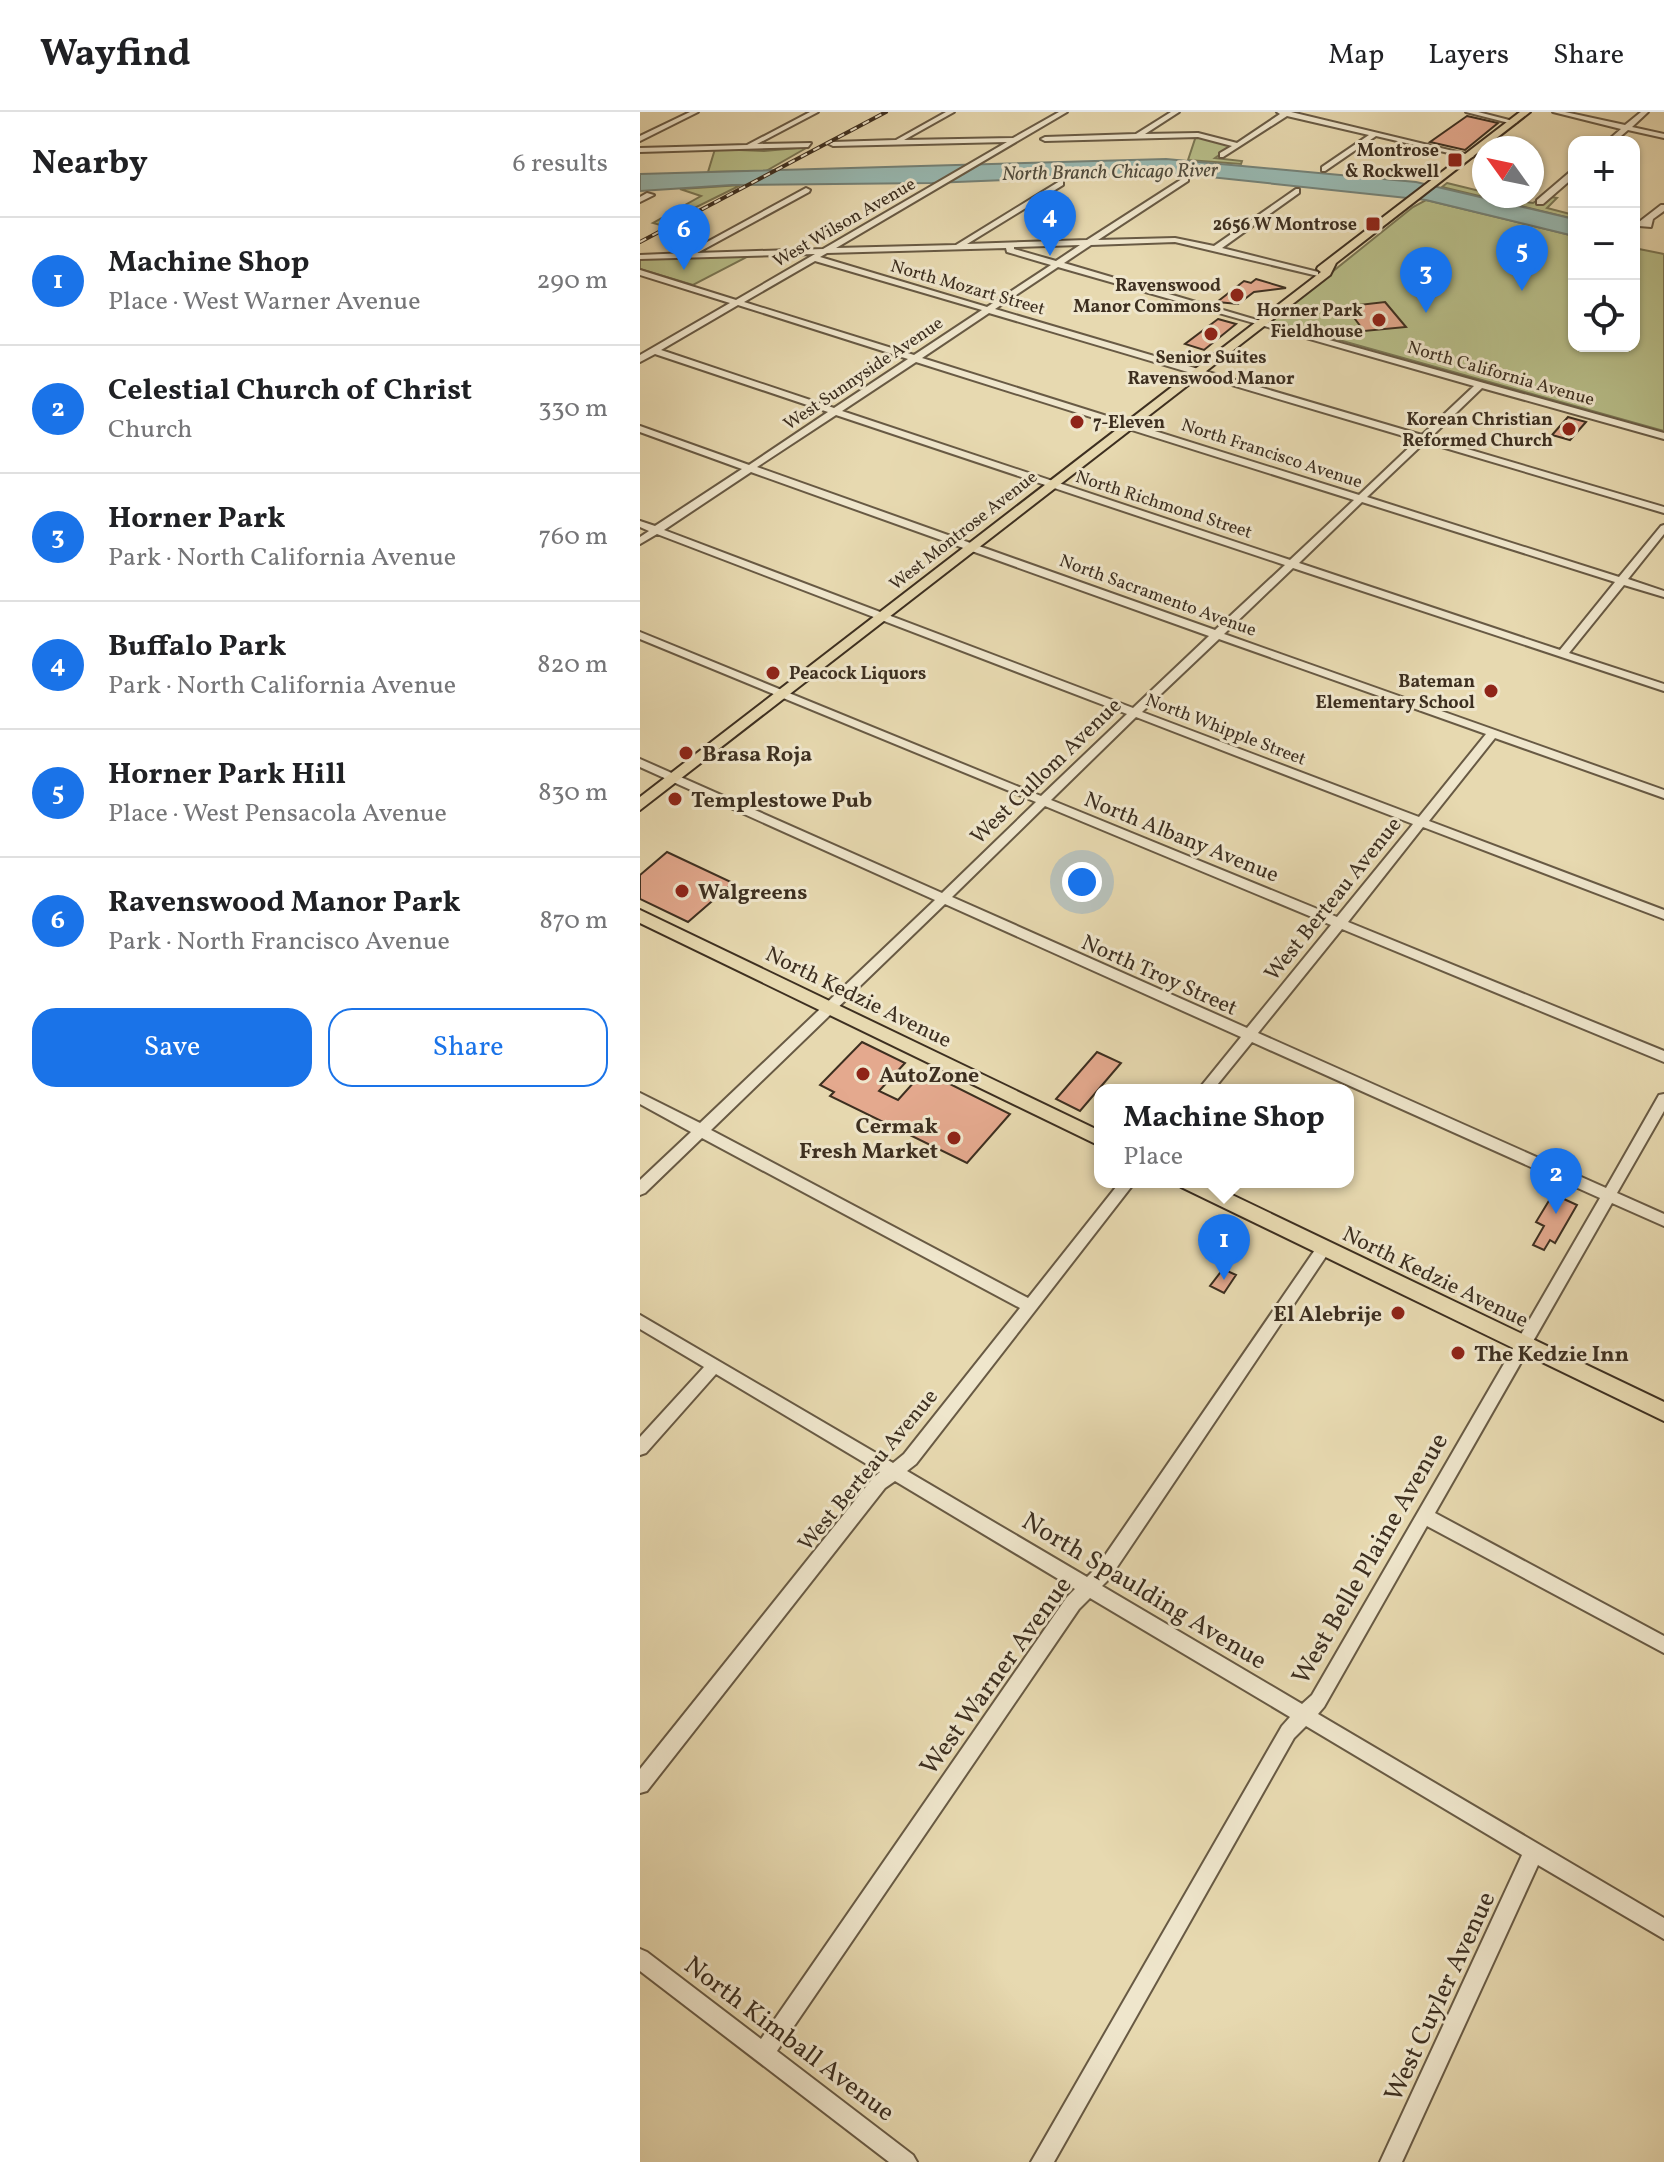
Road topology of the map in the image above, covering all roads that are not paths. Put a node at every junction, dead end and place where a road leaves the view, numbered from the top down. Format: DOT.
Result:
graph roads {
  1 [pos="695,112"];
  2 [pos="815,112"];
  3 [pos="951,112"];
  4 [pos="1064,112"];
  5 [pos="1176,112"];
  6 [pos="1284,112"];
  7 [pos="1469,112"];
  8 [pos="1526,112"];
  9 [pos="1556,112"];
  10 [pos="1645,112"];
  11 [pos="1513,122"];
  12 [pos="1627,128"];
  13 [pos="1375,134"];
  14 [pos="1138,136"];
  15 [pos="1617,136"];
  16 [pos="1664,136"];
  17 [pos="640,139"];
  18 [pos="1045,139"];
  19 [pos="1016,140"];
  20 [pos="895,142"];
  21 [pos="833,144"];
  22 [pos="808,145"];
  23 [pos="1238,145"];
  24 [pos="746,147"];
  25 [pos="640,150"];
  26 [pos="1223,155"];
  27 [pos="1470,156"];
  28 [pos="1325,169"];
  29 [pos="1568,178"];
  30 [pos="1185,179"];
  31 [pos="1060,183"];
  32 [pos="806,190"];
  33 [pos="1296,191"];
  34 [pos="650,195"];
  35 [pos="1544,199"];
  36 [pos="640,200"];
  37 [pos="1664,207"];
  38 [pos="1650,221"];
  39 [pos="1088,243"];
  40 [pos="1010,246"];
  41 [pos="956,248"];
  42 [pos="1216,248"];
  43 [pos="826,252"];
  44 [pos="686,256"];
  45 [pos="640,257"];
  46 [pos="814,258"];
  47 [pos="1056,264"];
  48 [pos="640,272"];
  49 [pos="651,276"];
  50 [pos="1310,277"];
  51 [pos="640,281"];
  52 [pos="738,303"];
  53 [pos="988,310"];
  54 [pos="1259,322"];
  55 [pos="655,351"];
  56 [pos="915,358"];
  57 [pos="640,359"];
  58 [pos="1196,371"];
  59 [pos="1481,384"];
  60 [pos="835,411"];
  61 [pos="1128,424"];
  62 [pos="640,429"];
  63 [pos="1664,436"];
  64 [pos="1425,439"];
  65 [pos="749,468"];
  66 [pos="1052,484"];
  67 [pos="1363,498"];
  68 [pos="1664,510"];
  69 [pos="640,524"];
  70 [pos="1664,528"];
  71 [pos="656,530"];
  72 [pos="640,541"];
  73 [pos="971,547"];
  74 [pos="1294,564"];
  75 [pos="1622,580"];
  76 [pos="1664,594"];
  77 [pos="881,617"];
  78 [pos="640,635"];
  79 [pos="1218,635"];
  80 [pos="1562,654"];
  81 [pos="1664,688"];
  82 [pos="783,694"];
  83 [pos="1134,713"];
  84 [pos="1493,733"];
  85 [pos="640,763"];
  86 [pos="674,779"];
  87 [pos="1664,794"];
  88 [pos="1044,801"];
  89 [pos="640,805"];
  90 [pos="1421,822"];
  91 [pos="943,899"];
  92 [pos="1664,915"];
  93 [pos="640,916"];
  94 [pos="1340,923"];
  95 [pos="829,1008"];
  96 [pos="1250,1036"];
  97 [pos="1664,1057"];
  98 [pos="1210,1084"];
  99 [pos="640,1098"];
  100 [pos="1664,1099"];
  101 [pos="701,1131"];
  102 [pos="1094,1136"];
  103 [pos="1123,1188"];
  104 [pos="1200,1188"];
  105 [pos="640,1189"];
  106 [pos="1608,1195"];
  107 [pos="1664,1220"];
  108 [pos="1324,1248"];
  109 [pos="1029,1306"];
  110 [pos="640,1321"];
  111 [pos="1522,1344"];
  112 [pos="715,1365"];
  113 [pos="1664,1412"];
  114 [pos="640,1448"];
  115 [pos="894,1471"];
  116 [pos="1424,1516"];
  117 [pos="1089,1587"];
  118 [pos="1664,1645"];
  119 [pos="1304,1715"];
  120 [pos="640,1784"];
  121 [pos="1534,1851"];
  122 [pos="1664,1929"];
  123 [pos="640,1959"];
  124 [pos="763,2053"];
  125 [pos="906,2162"];
  126 [pos="1042,2162"];
  127 [pos="1391,2162"];
  1 -- 17 [label="street"];
  2 -- 24 [label="street"];
  3 -- 20 [label="street"];
  4 -- 19 [label="street, West Wilson Avenue"];
  5 -- 14 [label="street"];
  6 -- 13 [label="street"];
  6 -- 23 [label="street"];
  7 -- 11 [label="street"];
  8 -- 11 [label="main road, West Montrose Avenue"];
  9 -- 12 [label="street"];
  10 -- 12 [label="street"];
  11 -- 27 [label="main road, West Montrose Avenue"];
  12 -- 15 [label="street"];
  12 -- 16 [label="street"];
  13 -- 27 [label="street"];
  13 -- 28 [label="street"];
  14 -- 18 [label="street"];
  14 -- 23 [label="street"];
  19 -- 20 [label="street"];
  19 -- 43 [label="street, West Wilson Avenue"];
  20 -- 21 [label="street"];
  22 -- 24 [label="street"];
  23 -- 26 [label="street"];
  24 -- 25 [label="street"];
  27 -- 50 [label="main road, West Montrose Avenue"];
  29 -- 35 [label="street"];
  30 -- 39 [label="street, West Sunnyside Avenue"];
  31 -- 41 [label="street"];
  32 -- 44 [label="street"];
  33 -- 42 [label="street"];
  34 -- 36 [label="street"];
  37 -- 38 [label="street"];
  39 -- 40 [label="street"];
  39 -- 42 [label="street"];
  39 -- 47 [label="street, West Sunnyside Avenue"];
  40 -- 41 [label="street"];
  40 -- 47 [label="street, North California Avenue"];
  41 -- 43 [label="street"];
  42 -- 50 [label="street"];
  43 -- 44 [label="street"];
  43 -- 46 [label="street, West Wilson Avenue"];
  44 -- 45 [label="street"];
  46 -- 52 [label="street, West Wilson Avenue"];
  46 -- 53 [label="street, North Mozart Street"];
  47 -- 53 [label="street, West Sunnyside Avenue"];
  47 -- 54 [label="street, North California Avenue"];
  48 -- 49 [label="street, North Francisco Avenue"];
  49 -- 51 [label="street"];
  49 -- 52 [label="street, North Francisco Avenue"];
  50 -- 54 [label="main road, West Montrose Avenue"];
  52 -- 55 [label="street, West Wilson Avenue"];
  52 -- 56 [label="street, North Francisco Avenue"];
  53 -- 56 [label="street, West Sunnyside Avenue"];
  53 -- 58 [label="street, North Mozart Street"];
  54 -- 58 [label="main road, West Montrose Avenue"];
  54 -- 59 [label="street, North California Avenue"];
  55 -- 57 [label="street, West Wilson Avenue"];
  55 -- 60 [label="street, North Richmond Street"];
  56 -- 60 [label="street, West Sunnyside Avenue"];
  56 -- 61 [label="street, North Francisco Avenue"];
  58 -- 61 [label="main road, West Montrose Avenue"];
  58 -- 64 [label="street, North Mozart Street"];
  59 -- 63 [label="street, North California Avenue"];
  59 -- 64 [label="street, West Cullom Avenue"];
  60 -- 65 [label="street, West Sunnyside Avenue"];
  60 -- 66 [label="street, North Richmond Street"];
  61 -- 66 [label="main road, West Montrose Avenue"];
  61 -- 67 [label="street, North Francisco Avenue"];
  62 -- 65 [label="street, North Sacramento Avenue"];
  64 -- 67 [label="street, West Cullom Avenue"];
  64 -- 68 [label="street, North Mozart Street"];
  65 -- 71 [label="street, West Sunnyside Avenue"];
  65 -- 73 [label="street, North Sacramento Avenue"];
  66 -- 73 [label="main road, West Montrose Avenue"];
  66 -- 74 [label="street, North Richmond Street"];
  67 -- 74 [label="street, West Cullom Avenue"];
  67 -- 75 [label="street, North Francisco Avenue"];
  69 -- 71 [label="street, North Whipple Street"];
  70 -- 75 [label="street"];
  71 -- 72 [label="street, West Sunnyside Avenue"];
  71 -- 77 [label="street, North Whipple Street"];
  73 -- 77 [label="main road, West Montrose Avenue"];
  73 -- 79 [label="street, North Sacramento Avenue"];
  74 -- 79 [label="street, West Cullom Avenue"];
  74 -- 80 [label="street, North Richmond Street"];
  75 -- 76 [label="street, North Francisco Avenue"];
  75 -- 80 [label="street"];
  77 -- 82 [label="main road, West Montrose Avenue"];
  77 -- 83 [label="street, North Whipple Street"];
  78 -- 82 [label="street, North Albany Avenue"];
  79 -- 83 [label="street, West Cullom Avenue"];
  79 -- 84 [label="street, North Sacramento Avenue"];
  80 -- 81 [label="street, North Richmond Street"];
  82 -- 86 [label="main road, West Montrose Avenue"];
  82 -- 88 [label="street, North Albany Avenue"];
  83 -- 88 [label="street, West Cullom Avenue"];
  83 -- 90 [label="street, North Whipple Street"];
  84 -- 87 [label="street, North Sacramento Avenue"];
  84 -- 90 [label="street, West Berteau Avenue"];
  85 -- 86 [label="street, North Troy Street"];
  86 -- 89 [label="main road, West Montrose Avenue"];
  86 -- 91 [label="street, North Troy Street"];
  88 -- 91 [label="street, West Cullom Avenue"];
  88 -- 94 [label="street, North Albany Avenue"];
  90 -- 92 [label="street, North Whipple Street"];
  90 -- 94 [label="street, West Berteau Avenue"];
  91 -- 95 [label="street, West Cullom Avenue"];
  91 -- 96 [label="street, North Troy Street"];
  93 -- 95 [label="main road, North Kedzie Avenue"];
  94 -- 96 [label="street, West Berteau Avenue"];
  94 -- 97 [label="street, North Albany Avenue"];
  95 -- 101 [label="street, West Cullom Avenue"];
  95 -- 102 [label="main road, North Kedzie Avenue"];
  96 -- 98 [label="street, West Berteau Avenue"];
  96 -- 106 [label="street, North Troy Street"];
  99 -- 101 [label="street"];
  100 -- 106 [label="street, West Belle Plaine Avenue"];
  101 -- 105 [label="street, West Cullom Avenue"];
  101 -- 109 [label="street"];
  103 -- 109 [label="street, West Berteau Avenue"];
  104 -- 108 [label="main road, North Kedzie Avenue"];
  106 -- 107 [label="street, North Troy Street"];
  106 -- 111 [label="street, West Belle Plaine Avenue"];
  108 -- 111 [label="main road, North Kedzie Avenue"];
  108 -- 117 [label="street, West Warner Avenue"];
  109 -- 115 [label="street, West Berteau Avenue"];
  110 -- 112 [label="street, North Spaulding Avenue"];
  111 -- 113 [label="main road, North Kedzie Avenue"];
  111 -- 116 [label="street, West Belle Plaine Avenue"];
  112 -- 114 [label="street"];
  112 -- 115 [label="street, North Spaulding Avenue"];
  115 -- 117 [label="street, North Spaulding Avenue"];
  115 -- 120 [label="street, West Berteau Avenue"];
  116 -- 118 [label="street"];
  116 -- 119 [label="street, West Belle Plaine Avenue"];
  117 -- 119 [label="street, North Spaulding Avenue"];
  117 -- 124 [label="street, West Warner Avenue"];
  119 -- 121 [label="street, North Spaulding Avenue"];
  119 -- 126 [label="street, West Belle Plaine Avenue"];
  121 -- 122 [label="street, North Spaulding Avenue"];
  121 -- 127 [label="street, West Cuyler Avenue"];
  123 -- 124 [label="street, North Kimball Avenue"];
  124 -- 125 [label="street, North Kimball Avenue"];
}
